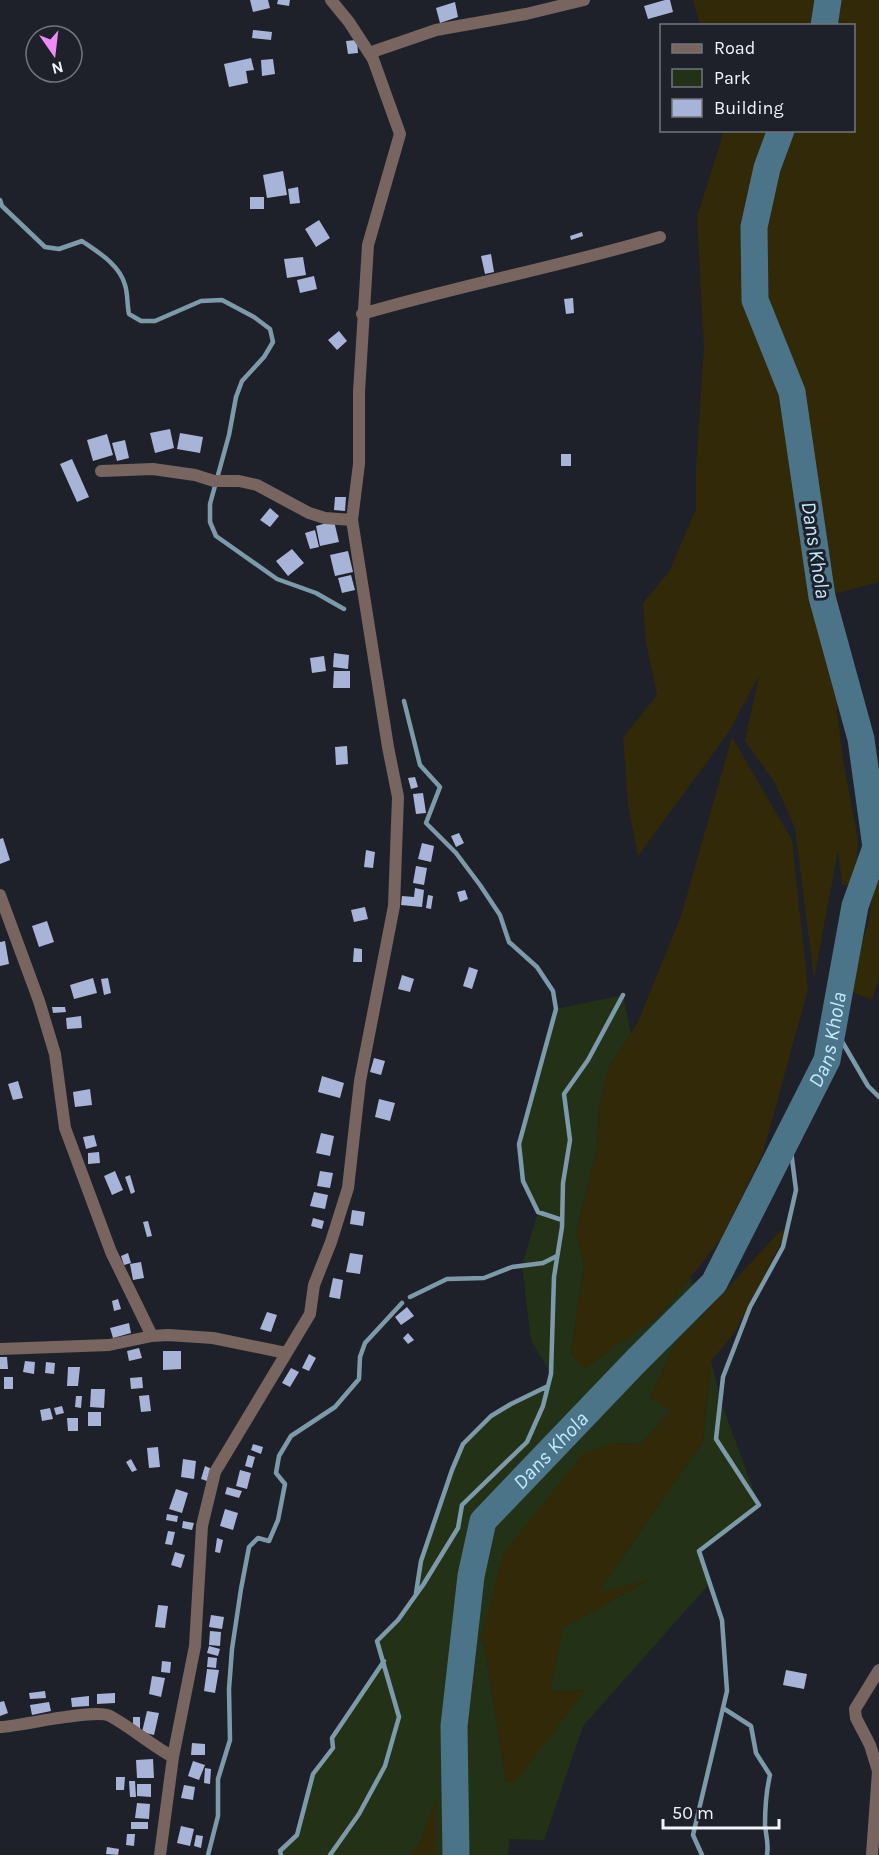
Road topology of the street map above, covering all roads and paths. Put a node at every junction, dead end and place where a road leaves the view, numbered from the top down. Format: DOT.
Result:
graph roads {
  1 [pos="331,0"];
  2 [pos="584,0"];
  3 [pos="369,53"];
  4 [pos="660,237"];
  5 [pos="362,314"];
  6 [pos="101,471"];
  7 [pos="352,520"];
  8 [pos="0,895"];
  9 [pos="152,1336"];
  10 [pos="0,1349"];
  11 [pos="286,1353"];
  12 [pos="879,1670"];
  13 [pos="0,1727"];
  14 [pos="173,1757"];
  15 [pos="160,1855"];
  16 [pos="872,1855"];
  1 -- 3 [label="street"];
  2 -- 3 [label="street"];
  3 -- 5 [label="street"];
  4 -- 5 [label="street"];
  5 -- 7 [label="street"];
  6 -- 7 [label="street"];
  7 -- 11 [label="street"];
  8 -- 9 [label="street"];
  9 -- 10 [label="street"];
  9 -- 11 [label="street"];
  11 -- 14 [label="street"];
  12 -- 16 [label="street"];
  13 -- 14 [label="street"];
  14 -- 15 [label="street"];
}
